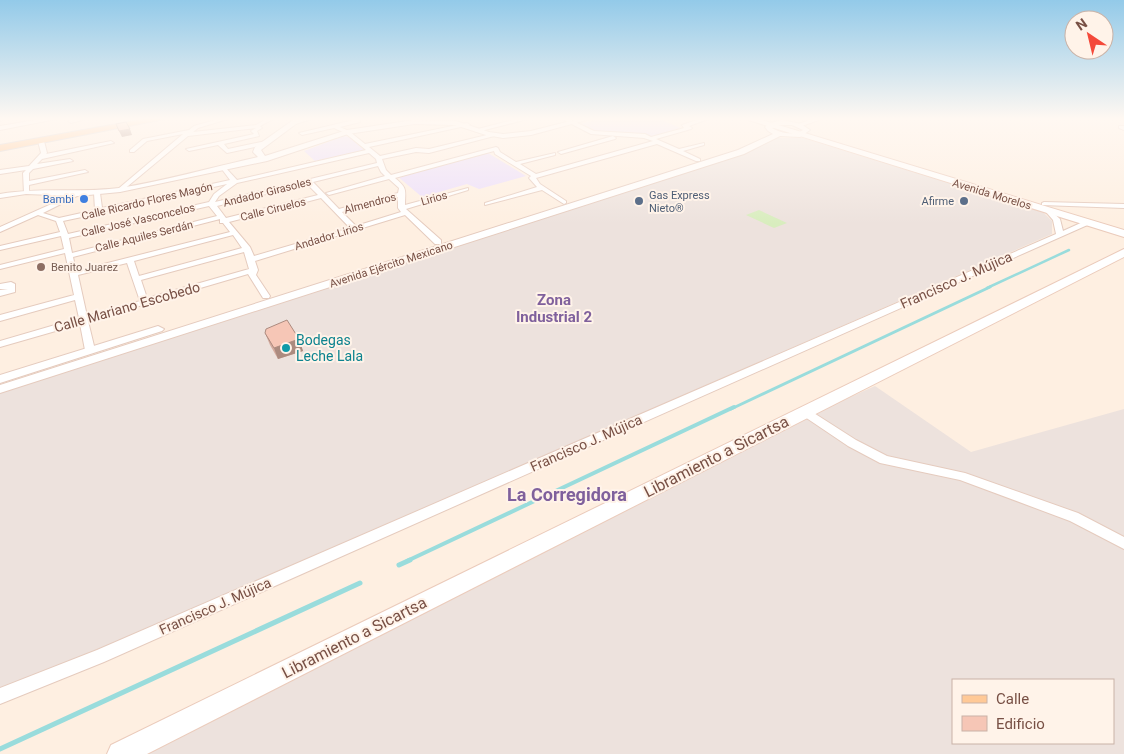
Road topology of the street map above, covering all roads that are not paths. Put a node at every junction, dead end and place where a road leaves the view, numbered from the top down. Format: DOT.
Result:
graph roads {
  1 [pos="44,153"];
  2 [pos="57,153"];
  3 [pos="164,153"];
  4 [pos="194,153"];
  5 [pos="258,153"];
  6 [pos="282,153"];
  7 [pos="350,153"];
  8 [pos="371,153"];
  9 [pos="405,153"];
  10 [pos="479,153"];
  11 [pos="499,153"];
  12 [pos="617,153"];
  13 [pos="683,153"];
  14 [pos="728,153"];
  15 [pos="729,153"];
  16 [pos="872,153"];
  17 [pos="553,154"];
  18 [pos="42,156"];
  19 [pos="184,156"];
  20 [pos="264,159"];
  21 [pos="698,160"];
  22 [pos="70,161"];
  23 [pos="379,161"];
  24 [pos="515,164"];
  25 [pos="31,166"];
  26 [pos="224,168"];
  27 [pos="0,172"];
  28 [pos="85,172"];
  29 [pos="389,176"];
  30 [pos="536,176"];
  31 [pos="640,181"];
  32 [pos="234,182"];
  33 [pos="309,182"];
  34 [pos="26,188"];
  35 [pos="542,188"];
  36 [pos="466,189"];
  37 [pos="120,190"];
  38 [pos="97,193"];
  39 [pos="78,194"];
  40 [pos="403,194"];
  41 [pos="326,195"];
  42 [pos="0,196"];
  43 [pos="564,202"];
  44 [pos="212,204"];
  45 [pos="487,204"];
  46 [pos="1124,206"];
  47 [pos="1047,208"];
  48 [pos="403,210"];
  49 [pos="338,211"];
  50 [pos="38,213"];
  51 [pos="99,213"];
  52 [pos="221,219"];
  53 [pos="59,220"];
  54 [pos="511,222"];
  55 [pos="1088,223"];
  56 [pos="354,228"];
  57 [pos="1124,228"];
  58 [pos="0,231"];
  59 [pos="232,233"];
  60 [pos="1124,234"];
  61 [pos="64,235"];
  62 [pos="1060,235"];
  63 [pos="438,242"];
  64 [pos="4,247"];
  65 [pos="247,249"];
  66 [pos="1124,252"];
  67 [pos="68,253"];
  68 [pos="130,260"];
  69 [pos="252,260"];
  70 [pos="0,267"];
  71 [pos="368,267"];
  72 [pos="254,270"];
  73 [pos="73,274"];
  74 [pos="136,279"];
  75 [pos="0,287"];
  76 [pos="0,293"];
  77 [pos="78,296"];
  78 [pos="266,296"];
  79 [pos="144,302"];
  80 [pos="0,318"];
  81 [pos="84,320"];
  82 [pos="169,330"];
  83 [pos="0,344"];
  84 [pos="90,350"];
  85 [pos="0,379"];
  86 [pos="0,389"];
  87 [pos="806,412"];
  88 [pos="1124,543"];
  89 [pos="0,696"];
  90 [pos="120,754"];
  1 -- 18 [label="street"];
  2 -- 18 [label="street"];
  3 -- 37 [label="street"];
  4 -- 19 [label="street"];
  5 -- 20 [label="street"];
  6 -- 20 [label="street"];
  7 -- 32 [label="street, Calle Ricardo Flores Magón"];
  8 -- 23 [label="street"];
  9 -- 23 [label="street, Andador Girasoles"];
  10 -- 29 [label="street, Calle Ciruelos"];
  11 -- 24 [label="street"];
  12 -- 30 [label="street"];
  13 -- 21 [label="street"];
  14 -- 21 [label="street, Avenida Ejército Mexicano"];
  15 -- 31 [label="street, Avenida Ejército Mexicano"];
  16 -- 47 [label="main road, Avenida Morelos"];
  17 -- 24 [label="street"];
  18 -- 25 [label="street"];
  20 -- 26 [label="street"];
  21 -- 31 [label="street, Avenida Ejército Mexicano"];
  22 -- 25 [label="street"];
  23 -- 29 [label="street"];
  23 -- 33 [label="street, Andador Girasoles"];
  24 -- 30 [label="street"];
  25 -- 27 [label="street"];
  25 -- 34 [label="street"];
  26 -- 32 [label="street"];
  26 -- 37 [label="street"];
  28 -- 34 [label="street"];
  29 -- 40 [label="street"];
  29 -- 41 [label="street, Calle Ciruelos"];
  30 -- 35 [label="street"];
  31 -- 43 [label="street, Avenida Ejército Mexicano"];
  31 -- 54 [label="street, Avenida Ejército Mexicano"];
  32 -- 44 [label="street"];
  32 -- 51 [label="street, Calle Ricardo Flores Magón"];
  33 -- 41 [label="street"];
  33 -- 44 [label="street, Andador Girasoles"];
  34 -- 39 [label="street"];
  34 -- 42 [label="street"];
  35 -- 43 [label="street"];
  35 -- 45 [label="street"];
  36 -- 48 [label="street, Lirios"];
  37 -- 38 [label="street"];
  38 -- 39 [label="street"];
  38 -- 51 [label="street"];
  39 -- 50 [label="street"];
  40 -- 48 [label="street"];
  40 -- 49 [label="street, Almendros"];
  41 -- 49 [label="street"];
  41 -- 52 [label="street, Calle Ciruelos"];
  43 -- 54 [label="street, Avenida Ejército Mexicano"];
  44 -- 52 [label="street"];
  44 -- 61 [label="street, Calle José Vasconcelos"];
  46 -- 47 [label="street"];
  47 -- 55 [label="main road, Avenida Morelos"];
  47 -- 57 [label="main road, Avenida Morelos"];
  47 -- 62 [label="street"];
  48 -- 56 [label="street, Andador Lirios"];
  48 -- 63 [label="street"];
  49 -- 56 [label="street"];
  50 -- 53 [label="street"];
  50 -- 58 [label="street"];
  51 -- 53 [label="street, Calle Ricardo Flores Magón"];
  52 -- 59 [label="street"];
  52 -- 67 [label="street, Calle Aquiles Serdán"];
  53 -- 61 [label="street"];
  54 -- 63 [label="street, Avenida Ejército Mexicano"];
  54 -- 71 [label="street, Avenida Ejército Mexicano"];
  55 -- 60 [label="main road, Avenida Morelos"];
  55 -- 62 [label="street, Francisco J. Mújica"];
  56 -- 69 [label="street, Andador Lirios"];
  58 -- 64 [label="street"];
  59 -- 65 [label="street"];
  59 -- 68 [label="street"];
  61 -- 64 [label="street, Calle José Vasconcelos"];
  61 -- 67 [label="street"];
  62 -- 89 [label="street, Francisco J. Mújica"];
  63 -- 71 [label="street, Avenida Ejército Mexicano"];
  65 -- 69 [label="street"];
  65 -- 74 [label="street"];
  66 -- 87 [label="main road, Libramiento a Sicartsa"];
  67 -- 70 [label="street, Calle Aquiles Serdán"];
  67 -- 73 [label="street"];
  68 -- 73 [label="street"];
  68 -- 74 [label="street"];
  69 -- 72 [label="street"];
  71 -- 78 [label="street, Avenida Ejército Mexicano"];
  71 -- 82 [label="street, Avenida Ejército Mexicano"];
  72 -- 78 [label="street"];
  72 -- 79 [label="street, Calle Mariano Escobedo"];
  73 -- 77 [label="street"];
  74 -- 79 [label="street"];
  75 -- 76 [label="street"];
  77 -- 80 [label="street"];
  77 -- 81 [label="street"];
  78 -- 82 [label="street, Avenida Ejército Mexicano"];
  79 -- 81 [label="street, Calle Mariano Escobedo"];
  81 -- 83 [label="street, Calle Mariano Escobedo"];
  81 -- 84 [label="street"];
  82 -- 84 [label="street, Avenida Ejército Mexicano"];
  82 -- 86 [label="street, Avenida Ejército Mexicano"];
  84 -- 85 [label="street, Avenida Ejército Mexicano"];
  87 -- 88 [label="street"];
  87 -- 90 [label="main road, Libramiento a Sicartsa"];
}
